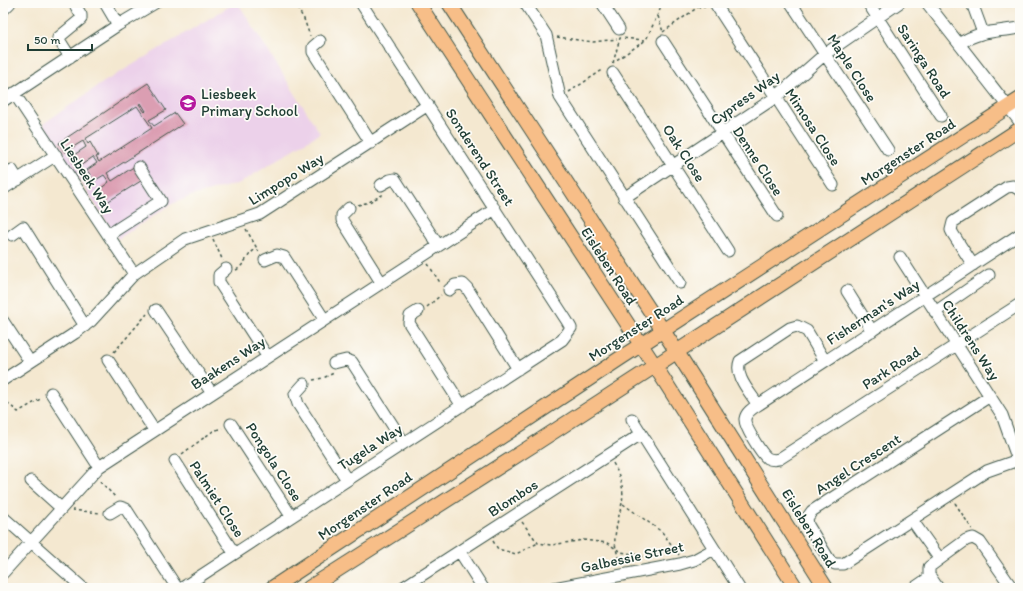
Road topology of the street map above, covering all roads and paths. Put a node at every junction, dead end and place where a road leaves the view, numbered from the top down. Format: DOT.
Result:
graph roads {
  1 [pos="10,3"];
  2 [pos="74,3"];
  3 [pos="105,3"];
  4 [pos="155,3"];
  5 [pos="294,3"];
  6 [pos="361,3"];
  7 [pos="418,3"];
  8 [pos="449,3"];
  9 [pos="525,3"];
  10 [pos="602,3"];
  11 [pos="663,3"];
  12 [pos="699,3"];
  13 [pos="791,3"];
  14 [pos="868,3"];
  15 [pos="899,3"];
  16 [pos="927,3"];
  17 [pos="972,3"];
  18 [pos="716,5"];
  19 [pos="3,10"];
  20 [pos="658,15"];
  21 [pos="877,18"];
  22 [pos="118,25"];
  23 [pos="1020,28"];
  24 [pos="619,33"];
  25 [pos="983,33"];
  26 [pos="546,35"];
  27 [pos="646,40"];
  28 [pos="663,41"];
  29 [pos="317,43"];
  30 [pos="959,44"];
  31 [pos="825,54"];
  32 [pos="70,57"];
  33 [pos="613,68"];
  34 [pos="14,94"];
  35 [pos="560,97"];
  36 [pos="776,98"];
  37 [pos="3,101"];
  38 [pos="1014,103"];
  39 [pos="428,105"];
  40 [pos="941,116"];
  41 [pos="1020,122"];
  42 [pos="1020,129"];
  43 [pos="722,134"];
  44 [pos="371,142"];
  45 [pos="888,150"];
  46 [pos="56,155"];
  47 [pos="674,165"];
  48 [pos="140,167"];
  49 [pos="11,172"];
  50 [pos="382,185"];
  51 [pos="833,185"];
  52 [pos="3,189"];
  53 [pos="1020,190"];
  54 [pos="624,198"];
  55 [pos="349,208"];
  56 [pos="495,209"];
  57 [pos="777,216"];
  58 [pos="243,221"];
  59 [pos="210,231"];
  60 [pos="1020,234"];
  61 [pos="12,235"];
  62 [pos="108,235"];
  63 [pos="438,245"];
  64 [pos="256,250"];
  65 [pos="728,251"];
  66 [pos="422,255"];
  67 [pos="900,257"];
  68 [pos="265,260"];
  69 [pos="973,265"];
  70 [pos="226,269"];
  71 [pos="134,274"];
  72 [pos="989,275"];
  73 [pos="381,282"];
  74 [pos="680,283"];
  75 [pos="445,290"];
  76 [pos="847,291"];
  77 [pos="925,296"];
  78 [pos="1020,304"];
  79 [pos="156,310"];
  80 [pos="418,311"];
  81 [pos="936,312"];
  82 [pos="324,319"];
  83 [pos="3,321"];
  84 [pos="85,326"];
  85 [pos="571,328"];
  86 [pos="663,330"];
  87 [pos="872,331"];
  88 [pos="956,344"];
  89 [pos="641,345"];
  90 [pos="677,352"];
  91 [pos="268,356"];
  92 [pos="108,360"];
  93 [pos="825,361"];
  94 [pos="30,362"];
  95 [pos="334,363"];
  96 [pos="655,366"];
  97 [pos="518,369"];
  98 [pos="3,380"];
  99 [pos="304,384"];
  100 [pos="211,392"];
  101 [pos="51,393"];
  102 [pos="990,396"];
  103 [pos="3,399"];
  104 [pos="758,405"];
  105 [pos="462,406"];
  106 [pos="745,418"];
  107 [pos="632,419"];
  108 [pos="231,424"];
  109 [pos="154,430"];
  110 [pos="641,434"];
  111 [pos="404,443"];
  112 [pos="608,455"];
  113 [pos="175,461"];
  114 [pos="1019,463"];
  115 [pos="95,470"];
  116 [pos="347,480"];
  117 [pos="31,481"];
  118 [pos="950,495"];
  119 [pos="622,504"];
  120 [pos="62,506"];
  121 [pos="115,510"];
  122 [pos="515,515"];
  123 [pos="291,516"];
  124 [pos="3,517"];
  125 [pos="912,520"];
  126 [pos="487,533"];
  127 [pos="970,538"];
  128 [pos="31,542"];
  129 [pos="538,543"];
  130 [pos="674,548"];
  131 [pos="618,549"];
  132 [pos="714,549"];
  133 [pos="460,552"];
  134 [pos="234,553"];
  135 [pos="939,558"];
  136 [pos="684,563"];
  137 [pos="3,573"];
  138 [pos="621,575"];
  139 [pos="930,577"];
  140 [pos="83,588"];
  141 [pos="177,588"];
  142 [pos="182,588"];
  143 [pos="272,588"];
  144 [pos="309,588"];
  145 [pos="402,588"];
  146 [pos="483,588"];
  147 [pos="554,588"];
  148 [pos="738,588"];
  149 [pos="796,588"];
  150 [pos="826,588"];
  151 [pos="914,588"];
  152 [pos="938,588"];
  153 [pos="1012,588"];
  1 -- 19 [label="street"];
  2 -- 32 [label="street"];
  3 -- 22 [label="street"];
  4 -- 22 [label="street"];
  5 -- 29 [label="path"];
  6 -- 39 [label="street, Sonderend Street"];
  7 -- 89 [label="main road, Eisleben Road"];
  8 -- 86 [label="main road, Eisleben Road"];
  9 -- 26 [label="street"];
  10 -- 24 [label="street"];
  11 -- 20 [label="path"];
  12 -- 20 [label="path"];
  13 -- 31 [label="street, Maple Close"];
  14 -- 21 [label="street, Saringa Road"];
  15 -- 21 [label="street, Cypress Way"];
  16 -- 30 [label="street"];
  17 -- 25 [label="street"];
  18 -- 36 [label="street, Mimosa Close"];
  20 -- 27 [label="path"];
  21 -- 31 [label="street, Cypress Way"];
  21 -- 40 [label="street, Saringa Road"];
  22 -- 32 [label="street"];
  23 -- 25 [label="street"];
  24 -- 26 [label="path"];
  24 -- 27 [label="path"];
  24 -- 33 [label="path"];
  25 -- 30 [label="street"];
  26 -- 35 [label="street"];
  27 -- 33 [label="path"];
  28 -- 43 [label="street, Denne Close"];
  29 -- 44 [label="street"];
  30 -- 38 [label="street"];
  31 -- 36 [label="street, Cypress Way"];
  31 -- 45 [label="street, Maple Close"];
  32 -- 34 [label="street"];
  33 -- 35 [label="path"];
  33 -- 47 [label="street, Oak Close"];
  34 -- 37 [label="street"];
  34 -- 46 [label="street, Liesbeek Way"];
  35 -- 54 [label="street"];
  36 -- 43 [label="street, Cypress Way"];
  36 -- 51 [label="street, Mimosa Close"];
  38 -- 41 [label="street"];
  38 -- 86 [label="main road, Morgenster Road"];
  39 -- 44 [label="street, Limpopo Way"];
  39 -- 56 [label="street, Sonderend Street"];
  42 -- 90 [label="main road"];
  43 -- 47 [label="street, Cypress Way"];
  43 -- 57 [label="street, Denne Close"];
  44 -- 58 [label="street, Limpopo Way"];
  46 -- 49 [label="street"];
  46 -- 62 [label="street, Liesbeek Way"];
  47 -- 54 [label="street, Cypress Way"];
  47 -- 65 [label="street, Oak Close"];
  48 -- 62 [label="street"];
  49 -- 52 [label="street"];
  50 -- 55 [label="path"];
  50 -- 63 [label="street"];
  53 -- 69 [label="street"];
  54 -- 74 [label="street"];
  55 -- 73 [label="street"];
  56 -- 63 [label="street, Baakens Way"];
  56 -- 85 [label="street, Sonderend Street"];
  58 -- 59 [label="street, Limpopo Way"];
  58 -- 64 [label="path"];
  59 -- 70 [label="path"];
  59 -- 71 [label="street, Limpopo Way"];
  60 -- 69 [label="street, Fisherman's Way"];
  61 -- 84 [label="street"];
  62 -- 71 [label="street, Liesbeek Way"];
  63 -- 66 [label="street, Baakens Way"];
  64 -- 68 [label="path"];
  64 -- 70 [label="path"];
  66 -- 73 [label="street, Baakens Way"];
  66 -- 75 [label="path"];
  67 -- 77 [label="street, Childrens Way"];
  68 -- 82 [label="street"];
  69 -- 77 [label="street, Fisherman's Way"];
  70 -- 91 [label="street"];
  71 -- 84 [label="street, Limpopo Way"];
  72 -- 81 [label="street"];
  73 -- 82 [label="street, Baakens Way"];
  75 -- 80 [label="path"];
  75 -- 97 [label="street"];
  76 -- 87 [label="street"];
  77 -- 81 [label="street, Childrens Way"];
  77 -- 87 [label="street, Fisherman's Way"];
  78 -- 88 [label="street, Park Road"];
  79 -- 92 [label="path"];
  79 -- 100 [label="street"];
  80 -- 105 [label="street"];
  81 -- 88 [label="street, Childrens Way"];
  82 -- 91 [label="street, Baakens Way"];
  83 -- 94 [label="street"];
  84 -- 94 [label="street, Limpopo Way"];
  85 -- 97 [label="street, Tugela Way"];
  86 -- 89 [label="main road, Morgenster Road"];
  86 -- 90 [label="main road, Eisleben Road"];
  87 -- 93 [label="street, Fisherman's Way"];
  88 -- 102 [label="street, Childrens Way"];
  88 -- 106 [label="street, Park Road"];
  89 -- 96 [label="main road, Eisleben Road"];
  89 -- 143 [label="main road, Morgenster Road"];
  90 -- 96 [label="main road"];
  90 -- 150 [label="main road, Eisleben Road"];
  91 -- 100 [label="street, Baakens Way"];
  92 -- 109 [label="street"];
  93 -- 104 [label="street, Fisherman's Way"];
  93 -- 104 [label="street"];
  94 -- 98 [label="street, Limpopo Way"];
  95 -- 99 [label="path"];
  95 -- 111 [label="street"];
  96 -- 144 [label="main road"];
  96 -- 149 [label="main road, Eisleben Road"];
  97 -- 105 [label="street, Tugela Way"];
  99 -- 116 [label="street"];
  100 -- 109 [label="street, Baakens Way"];
  101 -- 103 [label="path"];
  101 -- 115 [label="street"];
  102 -- 114 [label="street, Childrens Way"];
  102 -- 125 [label="street, Angel Crescent"];
  104 -- 106 [label="street, Fisherman's Way"];
  105 -- 111 [label="street, Tugela Way"];
  107 -- 110 [label="street"];
  108 -- 113 [label="path"];
  108 -- 123 [label="street, Pongola Close"];
  109 -- 115 [label="street, Baakens Way"];
  110 -- 112 [label="street, Blombos"];
  110 -- 132 [label="street"];
  111 -- 116 [label="street, Tugela Way"];
  112 -- 119 [label="path"];
  112 -- 122 [label="street, Blombos"];
  113 -- 134 [label="street, Palmiet Close"];
  114 -- 118 [label="street, Angel Crescent"];
  115 -- 120 [label="street, Baakens Way"];
  115 -- 121 [label="path"];
  116 -- 123 [label="street, Tugela Way"];
  117 -- 120 [label="street"];
  118 -- 125 [label="street, Angel Crescent"];
  118 -- 127 [label="path"];
  119 -- 130 [label="path"];
  119 -- 131 [label="path"];
  120 -- 121 [label="path"];
  120 -- 128 [label="street, Baakens Way"];
  121 -- 141 [label="street"];
  122 -- 126 [label="street, Blombos"];
  122 -- 129 [label="path"];
  123 -- 134 [label="street, Tugela Way"];
  124 -- 128 [label="street"];
  125 -- 135 [label="street"];
  126 -- 129 [label="path"];
  126 -- 133 [label="street, Blombos"];
  127 -- 135 [label="street"];
  127 -- 153 [label="street"];
  128 -- 137 [label="street, Baakens Way"];
  128 -- 140 [label="street"];
  129 -- 131 [label="path"];
  130 -- 131 [label="path"];
  130 -- 136 [label="path"];
  131 -- 138 [label="path"];
  132 -- 136 [label="street, Galbessie Street"];
  132 -- 148 [label="street"];
  133 -- 145 [label="street, Blombos"];
  133 -- 146 [label="street"];
  134 -- 142 [label="street, Tugela Way"];
  135 -- 139 [label="street"];
  136 -- 138 [label="street, Galbessie Street"];
  138 -- 147 [label="street, Galbessie Street"];
  139 -- 151 [label="street"];
  139 -- 152 [label="street"];
}
